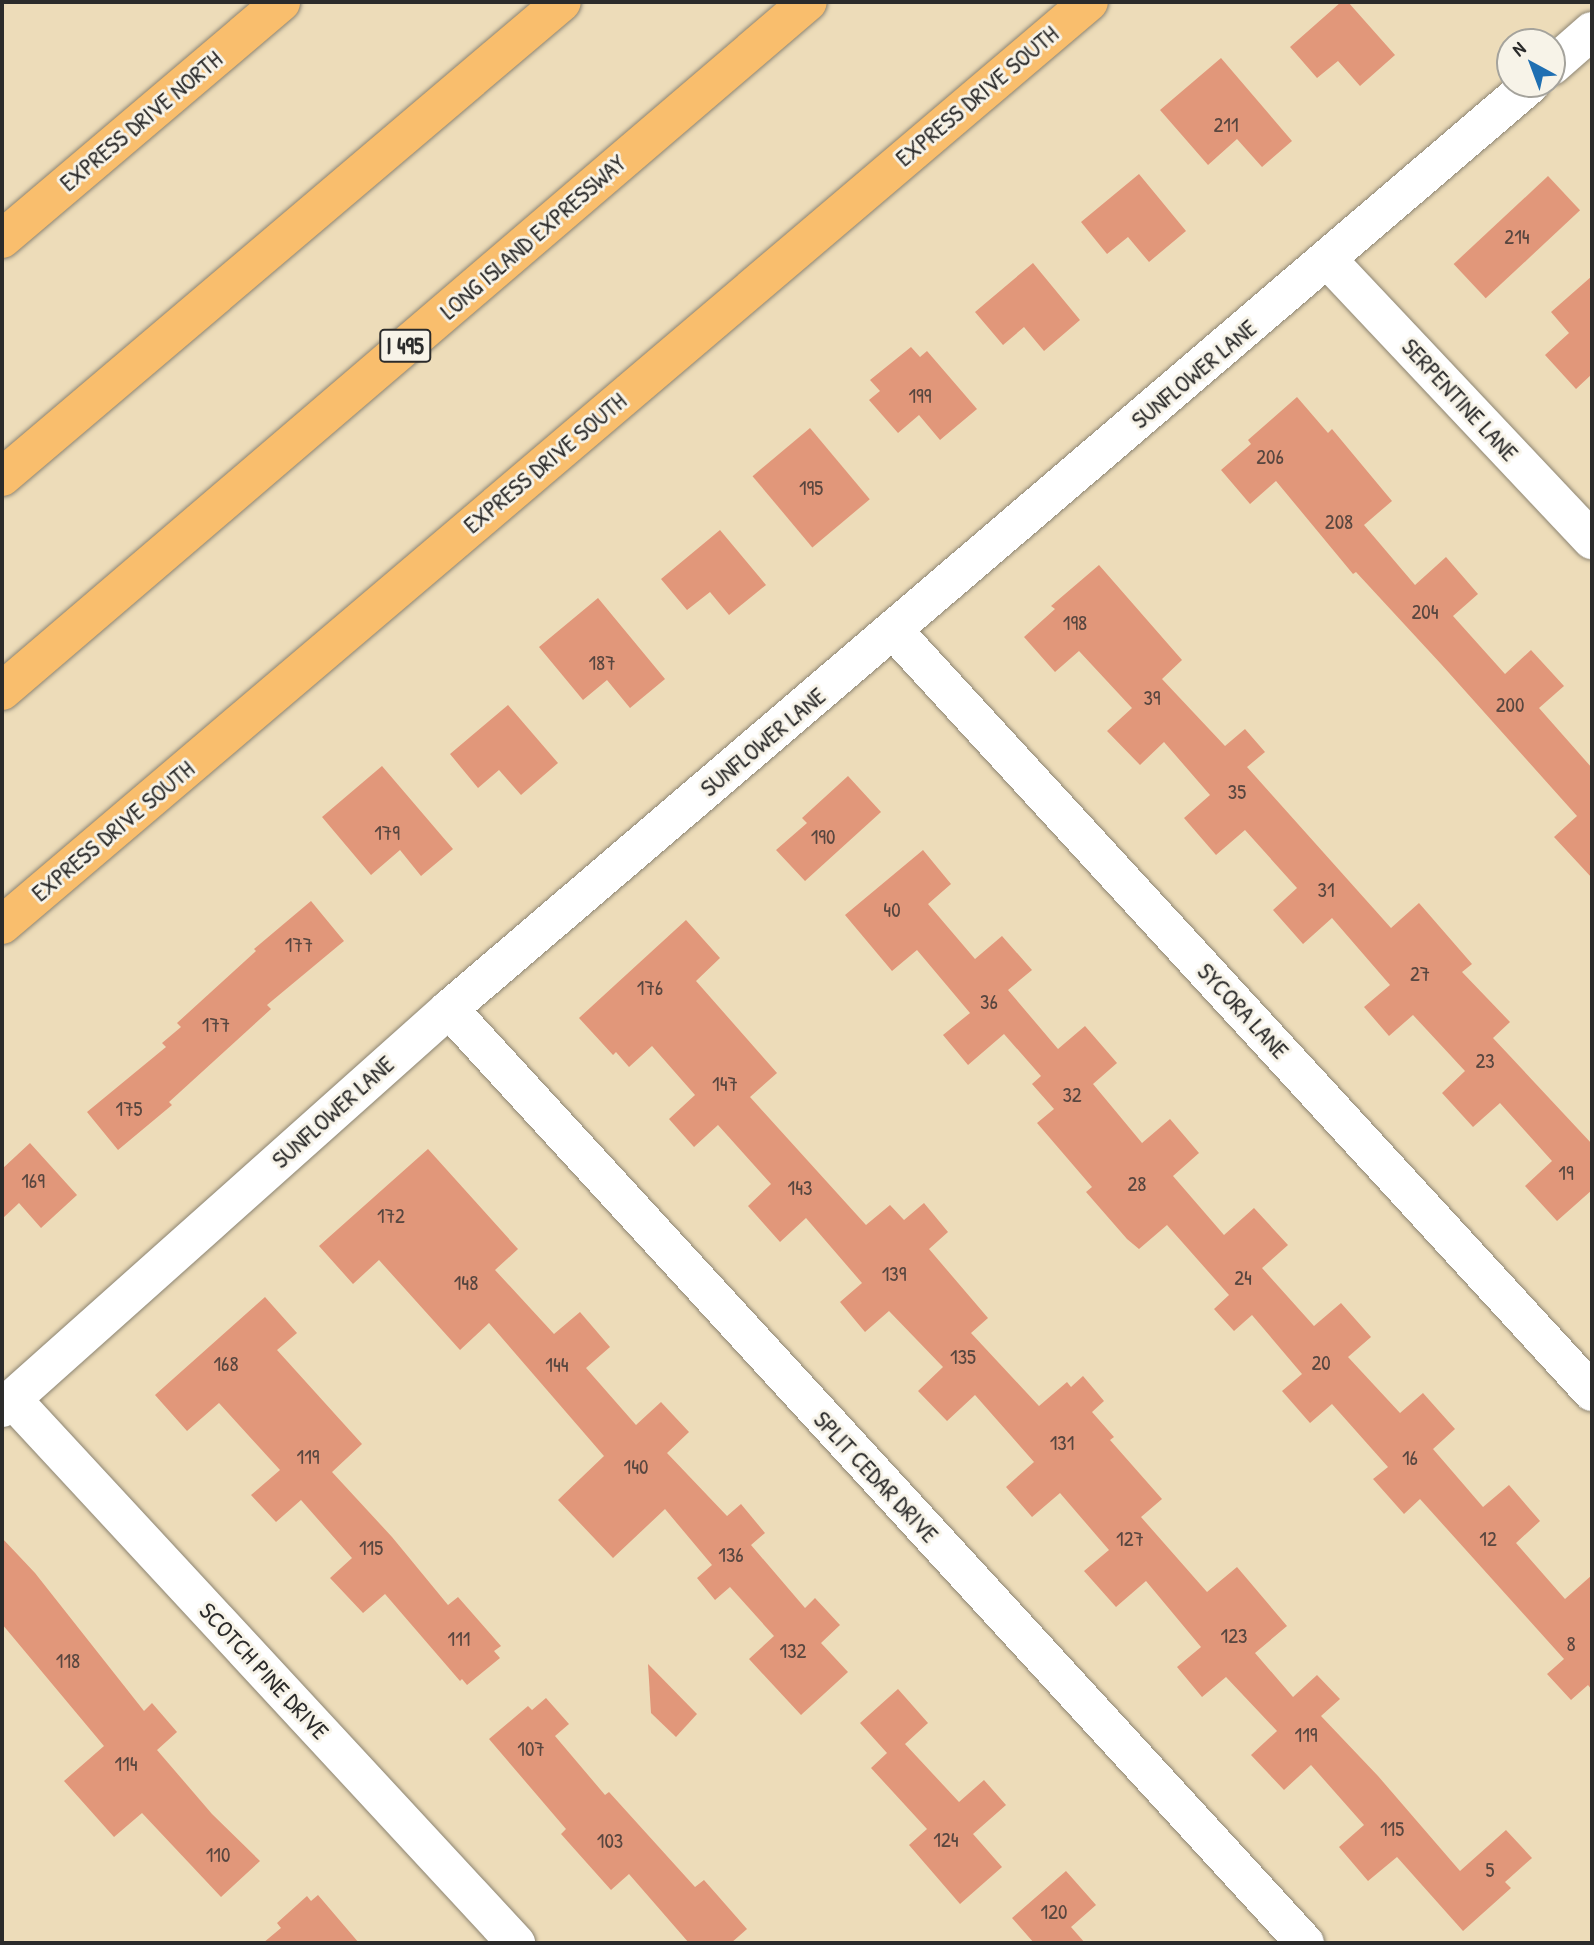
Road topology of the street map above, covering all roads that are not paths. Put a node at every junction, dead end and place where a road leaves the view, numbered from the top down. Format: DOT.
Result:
graph roads {
  1 [pos="281,2"];
  2 [pos="562,2"];
  3 [pos="808,2"];
  4 [pos="1089,2"];
  5 [pos="1592,31"];
  6 [pos="1566,54"];
  7 [pos="1515,98"];
  8 [pos="2,239"];
  9 [pos="1328,260"];
  10 [pos="2,477"];
  11 [pos="1592,540"];
  12 [pos="893,630"];
  13 [pos="2,691"];
  14 [pos="2,925"];
  15 [pos="449,1009"];
  16 [pos="1592,1392"];
  17 [pos="7,1404"];
  18 [pos="516,1943"];
  19 [pos="1305,1943"];
  1 -- 8 [label="main road, EXPRESS DRIVE NORTH"];
  2 -- 10 [label="main road"];
  3 -- 13 [label="main road, LONG ISLAND EXPRESSWAY / I 495"];
  4 -- 14 [label="main road, EXPRESS DRIVE SOUTH"];
  5 -- 6 [label="street"];
  7 -- 9 [label="street, SUNFLOWER LANE"];
  9 -- 11 [label="street, SERPENTINE LANE"];
  9 -- 12 [label="street, SUNFLOWER LANE"];
  12 -- 15 [label="street, SUNFLOWER LANE"];
  12 -- 16 [label="street, SYCORA LANE"];
  15 -- 17 [label="street, SUNFLOWER LANE"];
  15 -- 19 [label="street, SPLIT CEDAR DRIVE"];
  17 -- 18 [label="street, SCOTCH PINE DRIVE"];
}
